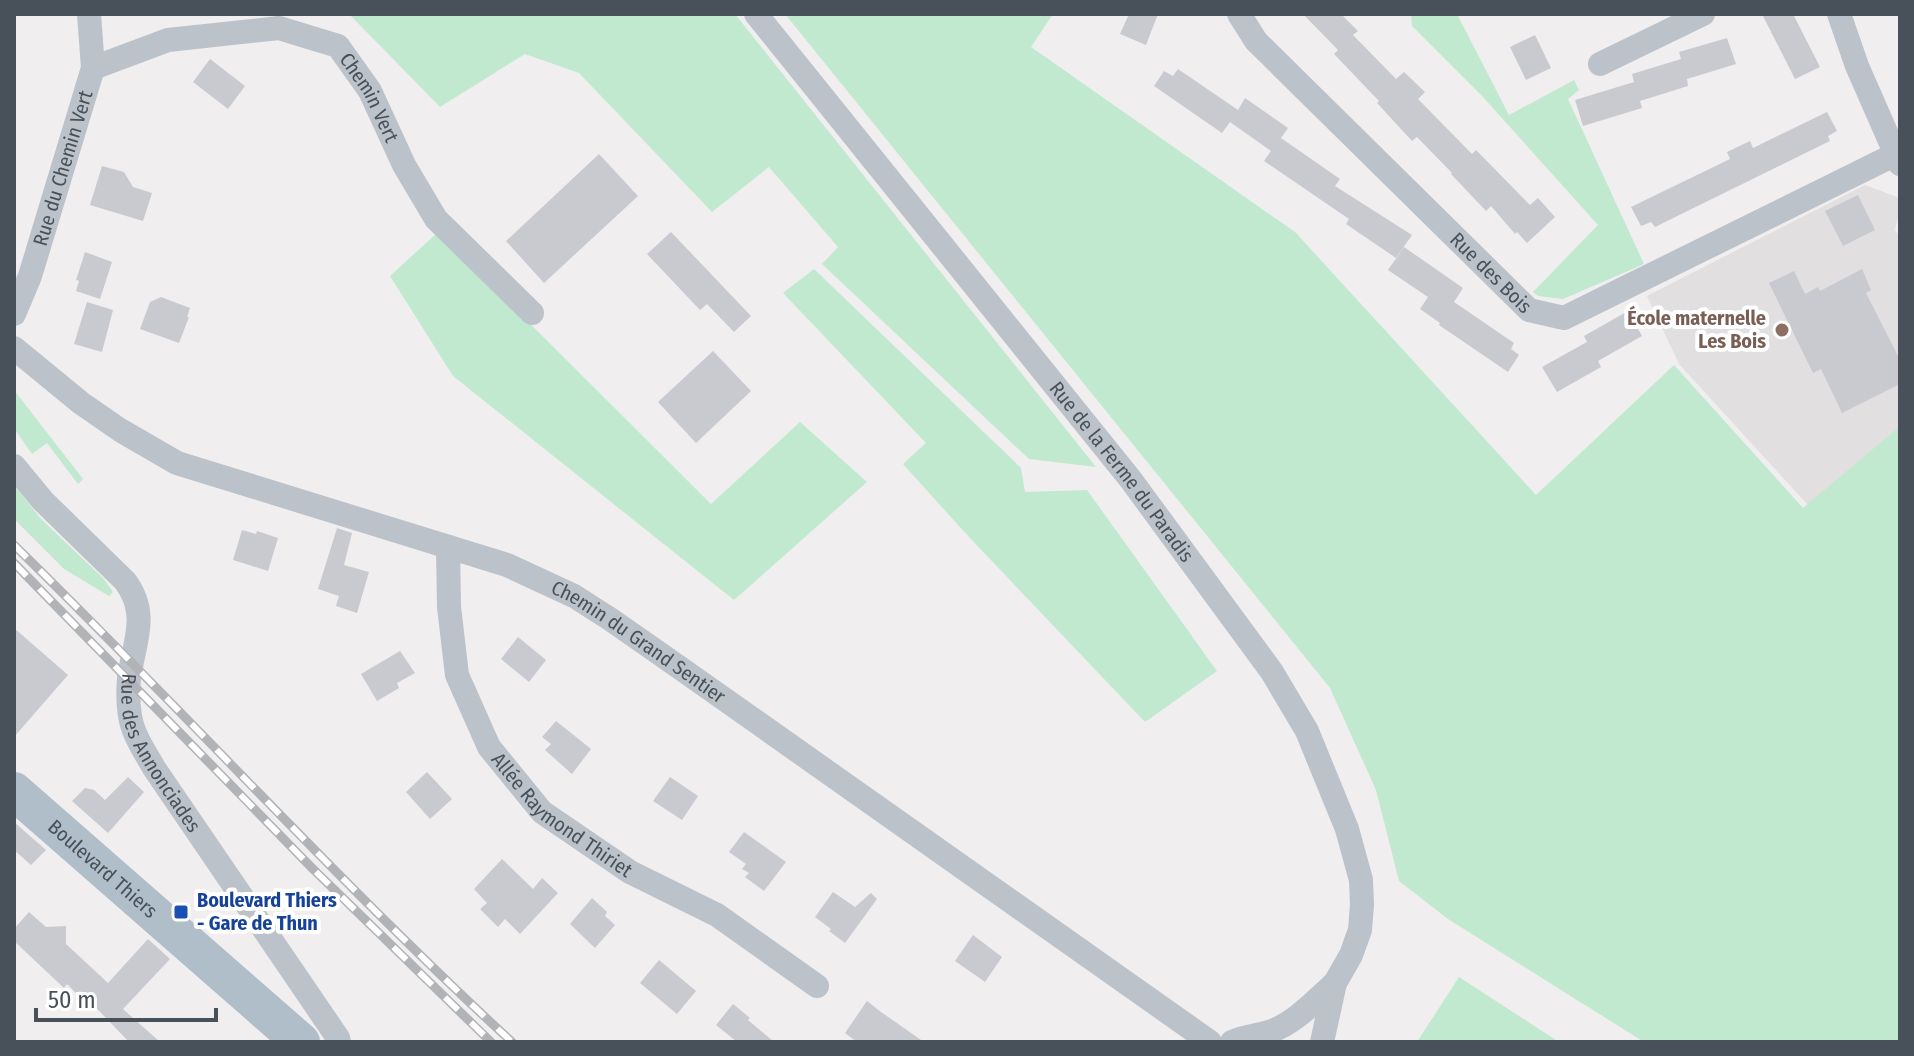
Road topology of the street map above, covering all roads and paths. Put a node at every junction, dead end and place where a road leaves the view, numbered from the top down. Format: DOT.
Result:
graph roads {
  1 [pos="89,14"];
  2 [pos="756,14"];
  3 [pos="1239,14"];
  4 [pos="1703,14"];
  5 [pos="1839,14"];
  6 [pos="1600,64"];
  7 [pos="93,68"];
  8 [pos="1898,157"];
  9 [pos="532,313"];
  10 [pos="14,314"];
  11 [pos="14,348"];
  12 [pos="14,466"];
  13 [pos="448,547"];
  14 [pos="14,791"];
  15 [pos="1335,983"];
  16 [pos="817,986"];
  17 [pos="1270,1037"];
  18 [pos="301,1042"];
  19 [pos="339,1042"];
  20 [pos="1210,1042"];
  21 [pos="1232,1042"];
  22 [pos="1322,1042"];
  1 -- 7 [label="street"];
  2 -- 15 [label="street, Rue de la Ferme du Paradis"];
  3 -- 8 [label="street, Rue des Bois"];
  4 -- 6 [label="street"];
  5 -- 8 [label="street"];
  7 -- 9 [label="street, Chemin Vert"];
  7 -- 10 [label="street, Rue du Chemin Vert"];
  11 -- 13 [label="street, Chemin du Grand Sentier"];
  12 -- 19 [label="street, Rue des Annonciades"];
  13 -- 16 [label="street, Allée Raymond Thiriet"];
  13 -- 20 [label="street, Chemin du Grand Sentier"];
  14 -- 18 [label="main road, Boulevard Thiers"];
  15 -- 17 [label="street, Rue de la Ferme du Paradis"];
  15 -- 22 [label="street, Rue de la Ferme du Paradis"];
  17 -- 21 [label="street, Rue de la Ferme du Paradis"];
}
